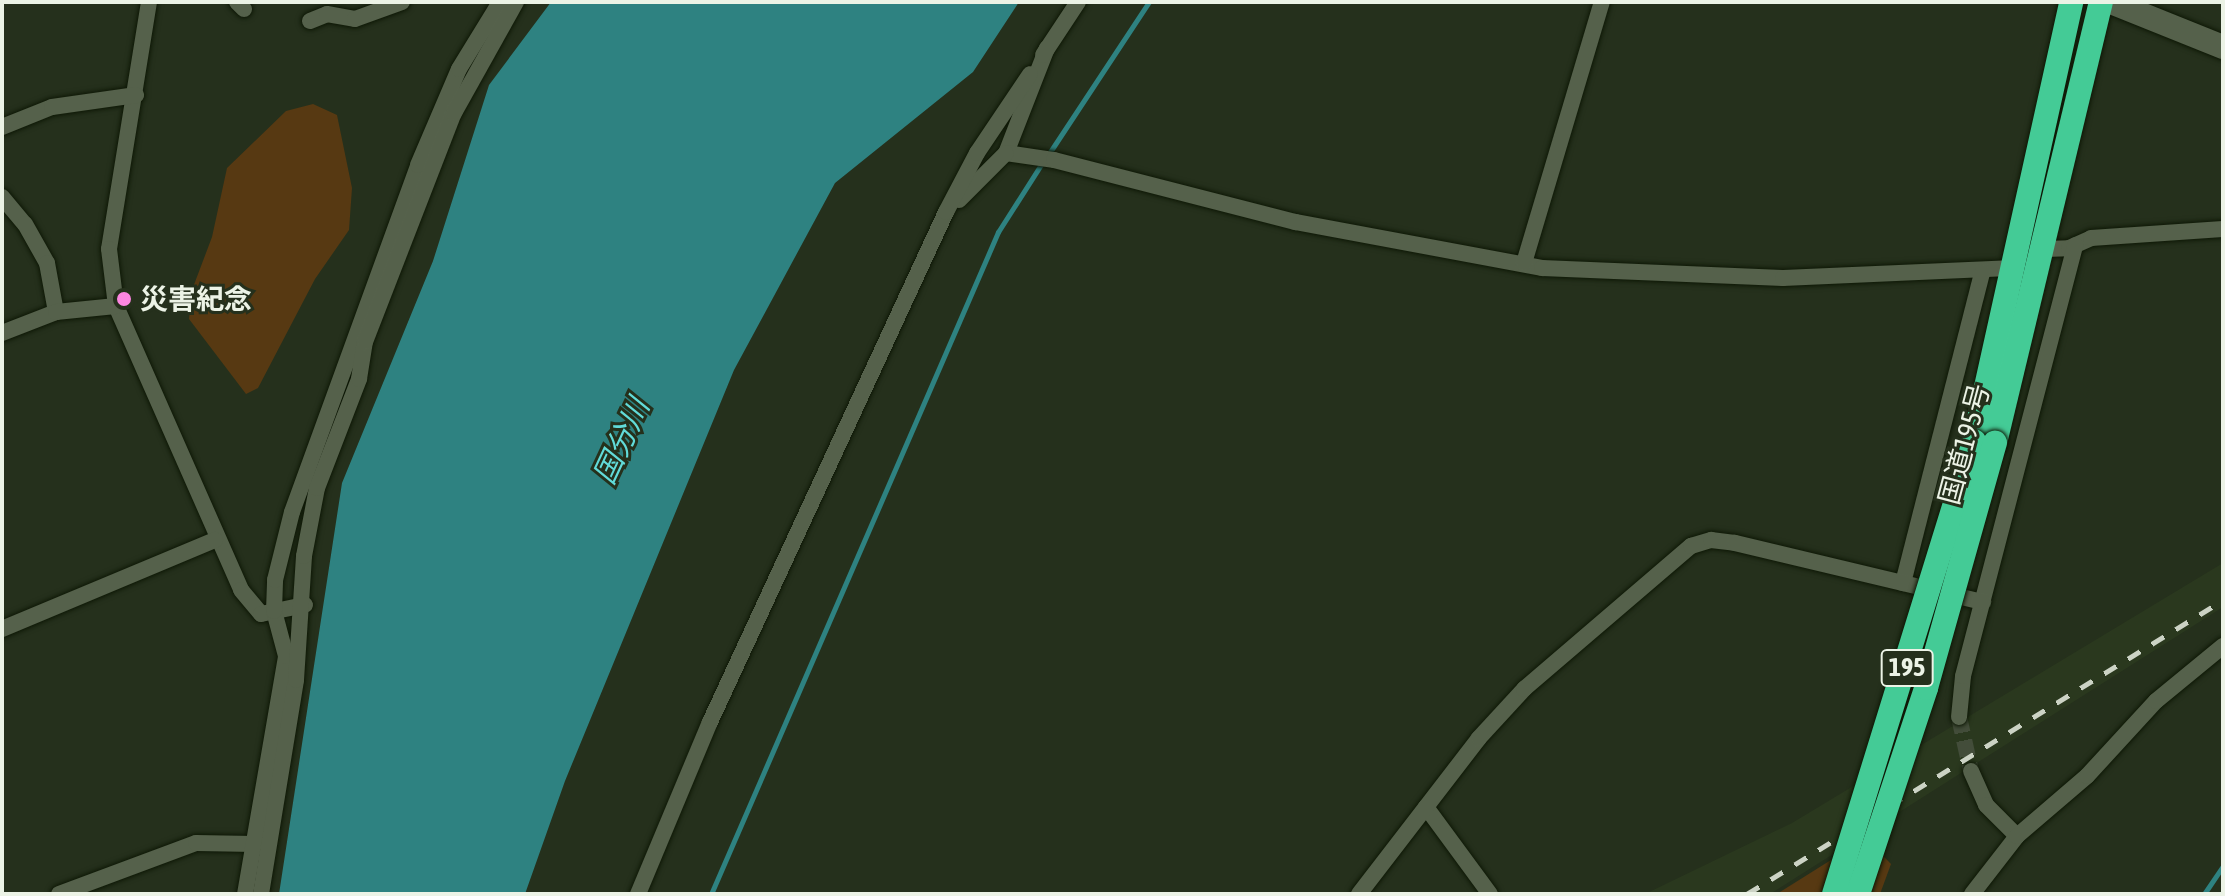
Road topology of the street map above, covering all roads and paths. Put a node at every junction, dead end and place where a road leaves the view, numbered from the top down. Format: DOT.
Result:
graph roads {
  1 [pos="149,2"];
  2 [pos="402,2"];
  3 [pos="516,2"];
  4 [pos="1078,2"];
  5 [pos="1602,2"];
  6 [pos="2071,2"];
  7 [pos="2101,2"];
  8 [pos="2111,2"];
  9 [pos="497,3"];
  10 [pos="325,8"];
  11 [pos="310,21"];
  12 [pos="2223,47"];
  13 [pos="1047,48"];
  14 [pos="136,95"];
  15 [pos="2,127"];
  16 [pos="1014,154"];
  17 [pos="2,197"];
  18 [pos="946,212"];
  19 [pos="2223,229"];
  20 [pos="2075,245"];
  21 [pos="2045,249"];
  22 [pos="1524,263"];
  23 [pos="2015,268"];
  24 [pos="1982,272"];
  25 [pos="116,306"];
  26 [pos="56,312"];
  27 [pos="2,333"];
  28 [pos="1985,442"];
  29 [pos="215,540"];
  30 [pos="1903,583"];
  31 [pos="1983,602"];
  32 [pos="305,605"];
  33 [pos="274,611"];
  34 [pos="2,629"];
  35 [pos="2223,646"];
  36 [pos="1959,717"];
  37 [pos="1971,771"];
  38 [pos="1426,807"];
  39 [pos="2017,836"];
  40 [pos="255,844"];
  41 [pos="59,894"];
  42 [pos="245,894"];
  43 [pos="261,894"];
  44 [pos="638,894"];
  45 [pos="1359,894"];
  46 [pos="1490,894"];
  47 [pos="1834,894"];
  48 [pos="1858,894"];
  49 [pos="1972,894"];
  1 -- 14 [label="street"];
  2 -- 10 [label="street"];
  3 -- 32 [label="street"];
  4 -- 13 [label="street"];
  5 -- 22 [label="street"];
  6 -- 23 [label="highway, 国道195号 / 195"];
  7 -- 21 [label="highway, 国道195号 / 195"];
  8 -- 12 [label="street"];
  9 -- 33 [label="street"];
  10 -- 11 [label="street"];
  13 -- 16 [label="street"];
  13 -- 18 [label="street"];
  14 -- 15 [label="street"];
  14 -- 25 [label="street"];
  16 -- 18 [label="street"];
  16 -- 22 [label="street"];
  17 -- 26 [label="street"];
  18 -- 44 [label="street"];
  19 -- 20 [label="street"];
  20 -- 21 [label="street"];
  20 -- 31 [label="street"];
  21 -- 28 [label="highway, 国道195号 / 195"];
  22 -- 24 [label="street"];
  23 -- 24 [label="street"];
  23 -- 28 [label="highway, 国道195号 / 195"];
  24 -- 30 [label="street"];
  25 -- 26 [label="street"];
  25 -- 29 [label="street"];
  26 -- 27 [label="street"];
  28 -- 47 [label="highway, 国道195号 / 195, bridge"];
  28 -- 48 [label="highway, 国道195号 / 195, bridge"];
  29 -- 33 [label="street"];
  29 -- 34 [label="street"];
  30 -- 31 [label="street"];
  30 -- 38 [label="street"];
  31 -- 36 [label="street"];
  32 -- 33 [label="street"];
  32 -- 43 [label="street"];
  33 -- 40 [label="street"];
  35 -- 39 [label="street"];
  37 -- 39 [label="street"];
  38 -- 45 [label="street"];
  38 -- 46 [label="street"];
  39 -- 49 [label="street"];
  40 -- 41 [label="street"];
  40 -- 42 [label="street"];
}
